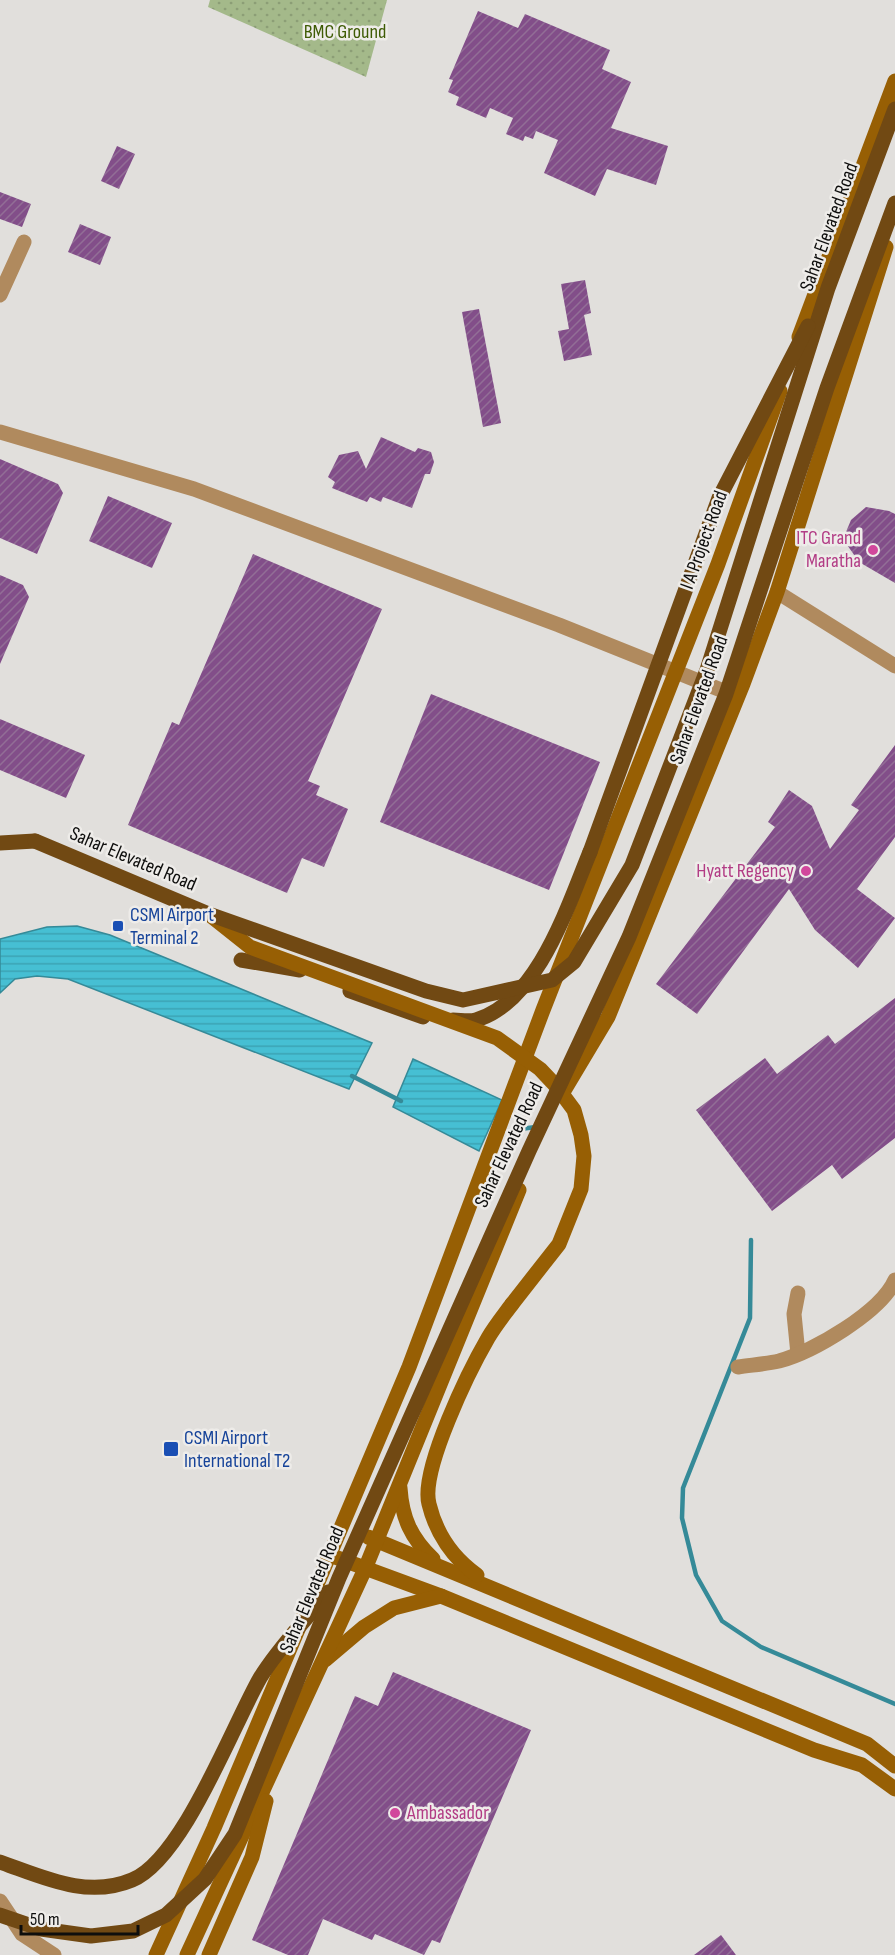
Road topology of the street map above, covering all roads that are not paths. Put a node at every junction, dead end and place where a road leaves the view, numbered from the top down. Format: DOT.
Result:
graph roads {
  1 [pos="895,81"];
  2 [pos="895,109"];
  3 [pos="895,203"];
  4 [pos="895,216"];
  5 [pos="24,242"];
  6 [pos="828,288"];
  7 [pos="0,295"];
  8 [pos="0,432"];
  9 [pos="777,592"];
  10 [pos="895,666"];
  11 [pos="677,670"];
  12 [pos="737,697"];
  13 [pos="0,843"];
  14 [pos="206,913"];
  15 [pos="241,960"];
  16 [pos="895,1280"];
  17 [pos="798,1293"];
  18 [pos="798,1353"];
  19 [pos="738,1367"];
  20 [pos="399,1483"];
  21 [pos="342,1526"];
  22 [pos="376,1540"];
  23 [pos="330,1554"];
  24 [pos="437,1563"];
  25 [pos="365,1569"];
  26 [pos="339,1578"];
  27 [pos="494,1587"];
  28 [pos="441,1596"];
  29 [pos="321,1665"];
  30 [pos="275,1765"];
  31 [pos="895,1766"];
  32 [pos="895,1790"];
  33 [pos="0,1862"];
  34 [pos="0,1901"];
  35 [pos="0,1915"];
  36 [pos="211,1953"];
  37 [pos="54,1955"];
  38 [pos="156,1955"];
  39 [pos="187,1955"];
  1 -- 11 [label="main road, I A Project Road"];
  2 -- 6 [label="main road, Sahar Elevated Road, bridge"];
  3 -- 26 [label="main road, Sahar Elevated Road, bridge"];
  4 -- 9 [label="main road"];
  5 -- 7 [label="street"];
  6 -- 14 [label="main road, Sahar Elevated Road, bridge"];
  6 -- 15 [label="main road, bridge"];
  8 -- 11 [label="street"];
  9 -- 10 [label="street"];
  9 -- 12 [label="main road"];
  11 -- 12 [label="street"];
  11 -- 21 [label="main road, I A Project Road"];
  12 -- 20 [label="main road, bridge"];
  13 -- 14 [label="main road, Sahar Elevated Road, bridge"];
  14 -- 27 [label="main road, bridge"];
  16 -- 18 [label="street"];
  17 -- 18 [label="street"];
  18 -- 19 [label="street"];
  20 -- 22 [label="main road"];
  20 -- 24 [label="main road"];
  21 -- 22 [label="main road"];
  21 -- 23 [label="main road, I A Project Road"];
  22 -- 24 [label="main road"];
  22 -- 25 [label="main road"];
  23 -- 25 [label="main road"];
  23 -- 38 [label="main road, I A Project Road"];
  24 -- 27 [label="main road"];
  25 -- 28 [label="main road"];
  25 -- 29 [label="main road"];
  26 -- 33 [label="main road, bridge"];
  26 -- 35 [label="main road, Sahar Elevated Road, bridge"];
  27 -- 31 [label="main road"];
  28 -- 29 [label="main road"];
  28 -- 32 [label="main road"];
  29 -- 30 [label="main road"];
  30 -- 36 [label="main road"];
  30 -- 39 [label="main road"];
  34 -- 37 [label="street"];
}
